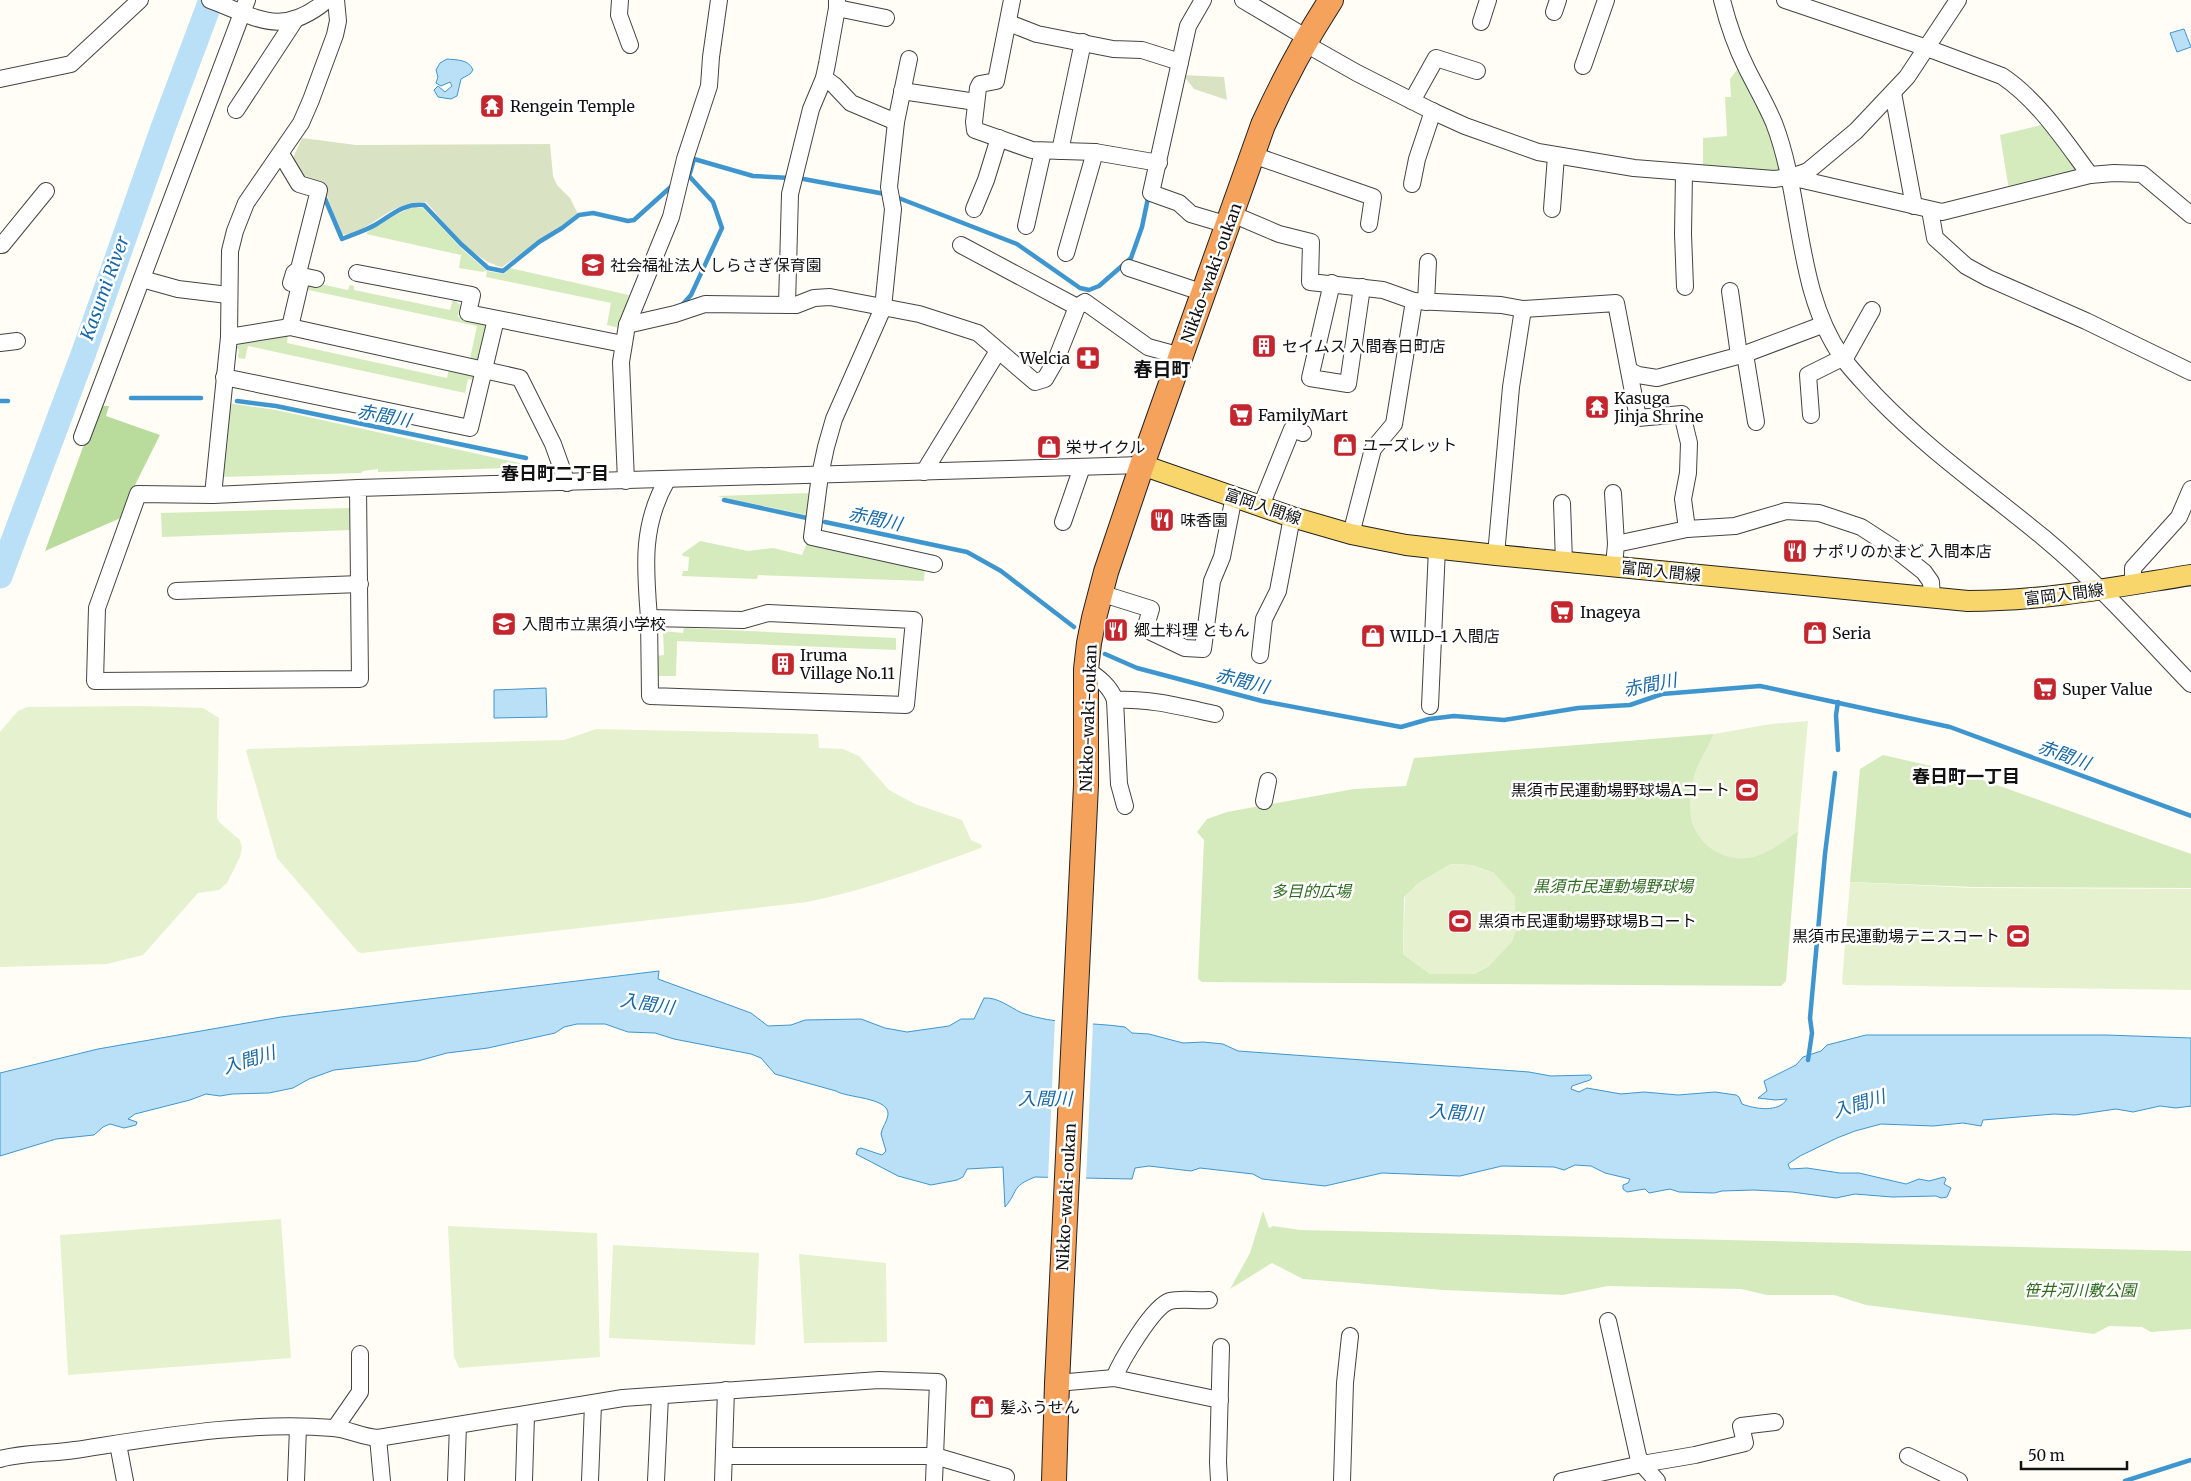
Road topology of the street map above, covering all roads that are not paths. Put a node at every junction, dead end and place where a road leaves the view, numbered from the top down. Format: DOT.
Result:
graph roads {
  1 [pos="140,0"];
  2 [pos="210,0"];
  3 [pos="327,0"];
  4 [pos="336,0"];
  5 [pos="620,0"];
  6 [pos="719,0"];
  7 [pos="1012,0"];
  8 [pos="1203,0"];
  9 [pos="1243,0"];
  10 [pos="1331,0"];
  11 [pos="1488,0"];
  12 [pos="1606,0"];
  13 [pos="1722,0"];
  14 [pos="1785,0"];
  15 [pos="1958,0"];
  16 [pos="248,4"];
  17 [pos="837,4"];
  18 [pos="886,18"];
  19 [pos="296,20"];
  20 [pos="1481,22"];
  21 [pos="1008,24"];
  22 [pos="1305,41"];
  23 [pos="1083,42"];
  24 [pos="630,45"];
  25 [pos="1927,48"];
  26 [pos="909,58"];
  27 [pos="1180,62"];
  28 [pos="1583,66"];
  29 [pos="1477,71"];
  30 [pos="0,78"];
  31 [pos="824,78"];
  32 [pos="902,91"];
  33 [pos="1893,92"];
  34 [pos="1412,101"];
  35 [pos="976,102"];
  36 [pos="236,110"];
  37 [pos="1433,111"];
  38 [pos="896,122"];
  39 [pos="999,138"];
  40 [pos="1043,151"];
  41 [pos="1060,151"];
  42 [pos="1095,152"];
  43 [pos="281,154"];
  44 [pos="1253,155"];
  45 [pos="1556,156"];
  46 [pos="1159,163"];
  47 [pos="1684,173"];
  48 [pos="2090,174"];
  49 [pos="1790,177"];
  50 [pos="1412,184"];
  51 [pos="46,191"];
  52 [pos="1914,206"];
  53 [pos="974,209"];
  54 [pos="1552,210"];
  55 [pos="1930,210"];
  56 [pos="2191,215"];
  57 [pos="1230,220"];
  58 [pos="1370,224"];
  59 [pos="1026,226"];
  60 [pos="0,245"];
  61 [pos="961,245"];
  62 [pos="1066,253"];
  63 [pos="1428,262"];
  64 [pos="1129,268"];
  65 [pos="357,273"];
  66 [pos="142,278"];
  67 [pos="316,278"];
  68 [pos="291,283"];
  69 [pos="1332,284"];
  70 [pos="1362,287"];
  71 [pos="1685,287"];
  72 [pos="1730,292"];
  73 [pos="1204,293"];
  74 [pos="228,295"];
  75 [pos="1420,302"];
  76 [pos="787,305"];
  77 [pos="1077,307"];
  78 [pos="883,308"];
  79 [pos="1523,309"];
  80 [pos="1872,310"];
  81 [pos="496,319"];
  82 [pos="627,325"];
  83 [pos="1822,326"];
  84 [pos="290,328"];
  85 [pos="229,336"];
  86 [pos="17,341"];
  87 [pos="0,343"];
  88 [pos="623,344"];
  89 [pos="998,351"];
  90 [pos="1742,354"];
  91 [pos="1181,356"];
  92 [pos="1843,359"];
  93 [pos="484,369"];
  94 [pos="1630,371"];
  95 [pos="2191,372"];
  96 [pos="224,377"];
  97 [pos="1811,415"];
  98 [pos="1756,422"];
  99 [pos="1303,433"];
  100 [pos="82,437"];
  101 [pos="1142,465"];
  102 [pos="1082,467"];
  103 [pos="924,472"];
  104 [pos="820,475"];
  105 [pos="666,480"];
  106 [pos="626,481"];
  107 [pos="567,483"];
  108 [pos="358,488"];
  109 [pos="2191,489"];
  110 [pos="1613,493"];
  111 [pos="213,495"];
  112 [pos="1234,496"];
  113 [pos="1562,503"];
  114 [pos="1261,506"];
  115 [pos="1292,517"];
  116 [pos="1063,522"];
  117 [pos="1687,529"];
  118 [pos="1351,534"];
  119 [pos="1616,544"];
  120 [pos="1437,548"];
  121 [pos="1496,555"];
  122 [pos="1564,562"];
  123 [pos="934,564"];
  124 [pos="1614,566"];
  125 [pos="2191,575"];
  126 [pos="360,584"];
  127 [pos="2134,584"];
  128 [pos="176,591"];
  129 [pos="2101,591"];
  130 [pos="1100,593"];
  131 [pos="1932,598"];
  132 [pos="649,618"];
  133 [pos="1260,655"];
  134 [pos="1086,669"];
  135 [pos="2191,684"];
  136 [pos="1115,700"];
  137 [pos="1430,706"];
  138 [pos="1215,714"];
  139 [pos="1268,782"];
  140 [pos="1264,801"];
  141 [pos="1125,806"];
  142 [pos="1209,1300"];
  143 [pos="1608,1321"];
  144 [pos="1350,1336"];
  145 [pos="1221,1347"];
  146 [pos="360,1354"];
  147 [pos="1114,1378"];
  148 [pos="1057,1383"];
  149 [pos="726,1390"];
  150 [pos="660,1396"];
  151 [pos="1220,1400"];
  152 [pos="594,1404"];
  153 [pos="526,1415"];
  154 [pos="1774,1422"];
  155 [pos="458,1425"];
  156 [pos="298,1427"];
  157 [pos="335,1428"];
  158 [pos="378,1438"];
  159 [pos="118,1444"];
  160 [pos="724,1456"];
  161 [pos="935,1456"];
  162 [pos="1908,1456"];
  163 [pos="0,1459"];
  164 [pos="1642,1464"];
  165 [pos="125,1481"];
  166 [pos="296,1481"];
  167 [pos="382,1481"];
  168 [pos="456,1481"];
  169 [pos="524,1481"];
  170 [pos="590,1481"];
  171 [pos="656,1481"];
  172 [pos="723,1481"];
  173 [pos="934,1481"];
  174 [pos="1005,1481"];
  175 [pos="1054,1481"];
  176 [pos="1219,1481"];
  177 [pos="1342,1481"];
  178 [pos="1562,1481"];
  179 [pos="1657,1481"];
  180 [pos="1959,1481"];
  1 -- 30 [label="street"];
  2 -- 16 [label="street"];
  3 -- 19 [label="street"];
  4 -- 43 [label="street"];
  5 -- 24 [label="street"];
  6 -- 82 [label="street"];
  7 -- 21 [label="street"];
  8 -- 27 [label="street"];
  9 -- 22 [label="street"];
  10 -- 22 [label="highway, Nikko-waki-oukan"];
  11 -- 20 [label="street"];
  12 -- 28 [label="street"];
  13 -- 49 [label="street"];
  14 -- 25 [label="street"];
  15 -- 25 [label="street"];
  16 -- 19 [label="street"];
  16 -- 66 [label="street"];
  17 -- 18 [label="street"];
  17 -- 31 [label="street"];
  19 -- 36 [label="street"];
  21 -- 23 [label="street"];
  21 -- 35 [label="street"];
  22 -- 34 [label="street"];
  22 -- 44 [label="highway, Nikko-waki-oukan"];
  23 -- 27 [label="street"];
  23 -- 41 [label="street"];
  25 -- 33 [label="street"];
  25 -- 48 [label="street"];
  26 -- 32 [label="street"];
  27 -- 46 [label="street"];
  29 -- 34 [label="street"];
  31 -- 38 [label="street"];
  31 -- 76 [label="street"];
  32 -- 35 [label="street"];
  32 -- 38 [label="street"];
  33 -- 49 [label="street"];
  33 -- 52 [label="street"];
  34 -- 37 [label="street"];
  35 -- 39 [label="street"];
  37 -- 45 [label="street"];
  37 -- 50 [label="street"];
  38 -- 78 [label="street"];
  39 -- 40 [label="street"];
  39 -- 53 [label="street"];
  40 -- 41 [label="street"];
  40 -- 59 [label="street"];
  41 -- 42 [label="street"];
  42 -- 46 [label="street"];
  42 -- 62 [label="street"];
  43 -- 68 [label="street"];
  43 -- 74 [label="street"];
  44 -- 57 [label="highway, Nikko-waki-oukan"];
  44 -- 58 [label="street"];
  45 -- 47 [label="street"];
  45 -- 54 [label="street"];
  46 -- 57 [label="street"];
  47 -- 49 [label="street"];
  47 -- 71 [label="street"];
  48 -- 55 [label="street"];
  48 -- 56 [label="street"];
  49 -- 52 [label="street"];
  49 -- 83 [label="street"];
  51 -- 60 [label="street"];
  52 -- 55 [label="street"];
  55 -- 95 [label="street"];
  57 -- 69 [label="street"];
  57 -- 73 [label="highway, Nikko-waki-oukan"];
  61 -- 77 [label="street"];
  63 -- 75 [label="street"];
  64 -- 73 [label="street"];
  65 -- 81 [label="street"];
  66 -- 74 [label="street"];
  66 -- 100 [label="street"];
  67 -- 84 [label="street"];
  69 -- 70 [label="street"];
  69 -- 70 [label="street"];
  70 -- 75 [label="street"];
  72 -- 90 [label="street"];
  73 -- 91 [label="highway, Nikko-waki-oukan"];
  74 -- 85 [label="street"];
  75 -- 79 [label="street"];
  75 -- 118 [label="street"];
  76 -- 78 [label="street"];
  76 -- 82 [label="street"];
  77 -- 89 [label="street"];
  77 -- 91 [label="street"];
  78 -- 89 [label="street"];
  78 -- 104 [label="street"];
  79 -- 94 [label="street"];
  79 -- 121 [label="street"];
  80 -- 92 [label="street"];
  81 -- 88 [label="street"];
  81 -- 93 [label="street"];
  82 -- 88 [label="street"];
  83 -- 90 [label="street"];
  83 -- 92 [label="street"];
  84 -- 85 [label="street"];
  84 -- 93 [label="street"];
  85 -- 96 [label="street"];
  86 -- 87 [label="street"];
  88 -- 106 [label="street"];
  89 -- 103 [label="street"];
  90 -- 94 [label="street"];
  90 -- 98 [label="street"];
  91 -- 101 [label="highway, Nikko-waki-oukan"];
  92 -- 97 [label="street"];
  92 -- 129 [label="street"];
  93 -- 96 [label="street"];
  93 -- 107 [label="street"];
  94 -- 117 [label="street"];
  96 -- 111 [label="street"];
  99 -- 114 [label="street"];
  101 -- 102 [label="street"];
  101 -- 112 [label="main road, 富岡入間線"];
  101 -- 130 [label="highway, Nikko-waki-oukan"];
  102 -- 103 [label="street"];
  102 -- 116 [label="street"];
  103 -- 104 [label="street"];
  104 -- 105 [label="street"];
  104 -- 123 [label="street"];
  105 -- 106 [label="street"];
  105 -- 132 [label="street"];
  106 -- 107 [label="street"];
  107 -- 108 [label="street"];
  108 -- 111 [label="street"];
  108 -- 126 [label="street"];
  109 -- 127 [label="street"];
  110 -- 119 [label="street"];
  111 -- 126 [label="street"];
  112 -- 114 [label="main road, 富岡入間線"];
  112 -- 130 [label="street"];
  113 -- 122 [label="street"];
  114 -- 115 [label="main road, 富岡入間線"];
  115 -- 118 [label="main road, 富岡入間線"];
  115 -- 133 [label="street"];
  117 -- 119 [label="street"];
  117 -- 131 [label="street"];
  118 -- 120 [label="main road, 富岡入間線"];
  119 -- 124 [label="street"];
  120 -- 121 [label="main road, 富岡入間線"];
  120 -- 137 [label="street"];
  121 -- 122 [label="main road, 富岡入間線"];
  122 -- 124 [label="main road, 富岡入間線"];
  124 -- 131 [label="main road, 富岡入間線"];
  125 -- 127 [label="main road, 富岡入間線"];
  126 -- 128 [label="street"];
  127 -- 129 [label="main road, 富岡入間線"];
  129 -- 131 [label="main road, 富岡入間線"];
  129 -- 135 [label="street"];
  130 -- 134 [label="highway, Nikko-waki-oukan"];
  132 -- 132 [label="street"];
  134 -- 136 [label="street"];
  134 -- 148 [label="highway, Nikko-waki-oukan"];
  136 -- 138 [label="street"];
  136 -- 141 [label="street"];
  139 -- 140 [label="street"];
  142 -- 147 [label="street"];
  143 -- 164 [label="street"];
  144 -- 177 [label="street"];
  145 -- 151 [label="street"];
  146 -- 157 [label="street"];
  147 -- 148 [label="street"];
  147 -- 151 [label="street"];
  148 -- 175 [label="highway, Nikko-waki-oukan"];
  149 -- 150 [label="street"];
  149 -- 160 [label="street"];
  149 -- 161 [label="street"];
  150 -- 152 [label="street"];
  150 -- 171 [label="street"];
  151 -- 176 [label="street"];
  152 -- 153 [label="street"];
  152 -- 170 [label="street"];
  153 -- 155 [label="street"];
  153 -- 169 [label="street"];
  154 -- 164 [label="street"];
  155 -- 158 [label="street"];
  155 -- 168 [label="street"];
  156 -- 157 [label="street"];
  156 -- 159 [label="street"];
  156 -- 166 [label="street"];
  157 -- 158 [label="street"];
  158 -- 167 [label="street"];
  159 -- 163 [label="street"];
  159 -- 165 [label="street"];
  160 -- 161 [label="street"];
  160 -- 172 [label="street"];
  161 -- 173 [label="street"];
  161 -- 174 [label="street"];
  162 -- 180 [label="street"];
  164 -- 178 [label="street"];
  164 -- 179 [label="street"];
}
